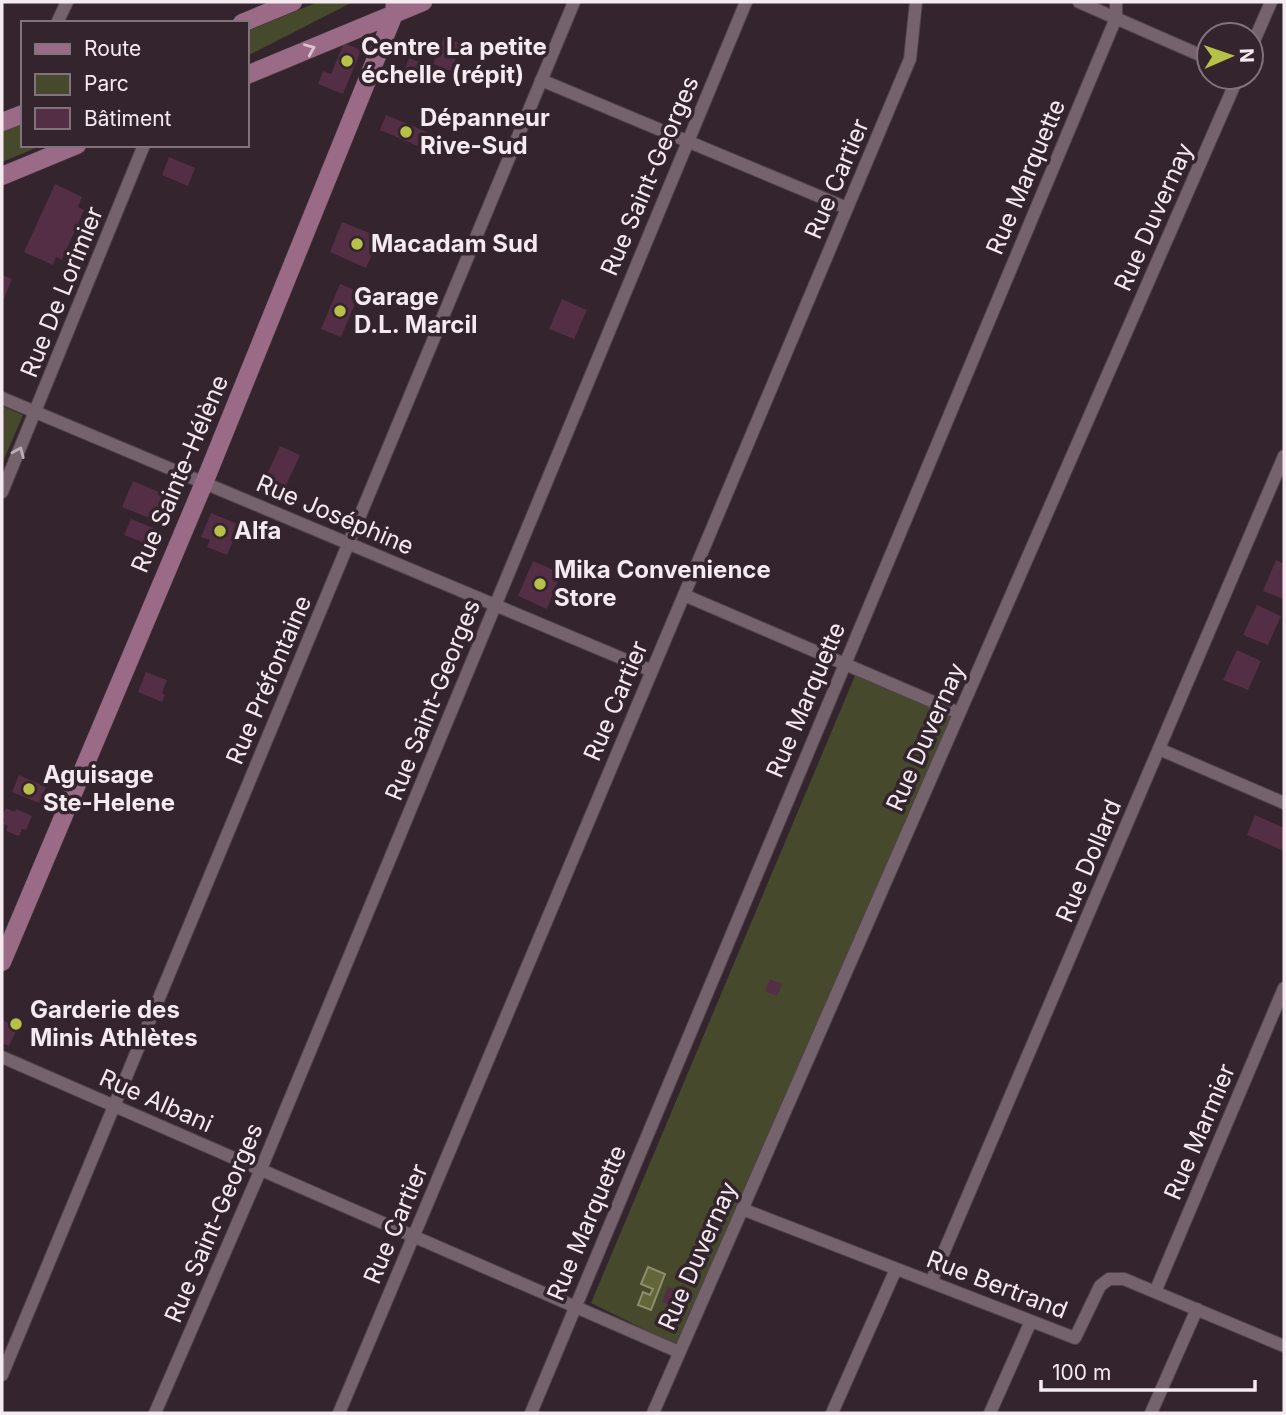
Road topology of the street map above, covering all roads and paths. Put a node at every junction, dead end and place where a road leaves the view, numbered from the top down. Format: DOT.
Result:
graph roads {
  1 [pos="66,2"];
  2 [pos="293,2"];
  3 [pos="423,2"];
  4 [pos="574,2"];
  5 [pos="746,2"];
  6 [pos="916,2"];
  7 [pos="1079,2"];
  8 [pos="1116,2"];
  9 [pos="1271,2"];
  10 [pos="395,8"];
  11 [pos="1116,18"];
  12 [pos="58,21"];
  13 [pos="247,21"];
  14 [pos="1263,21"];
  15 [pos="1195,53"];
  16 [pos="248,75"];
  17 [pos="541,80"];
  18 [pos="1232,91"];
  19 [pos="687,141"];
  20 [pos="72,147"];
  21 [pos="143,147"];
  22 [pos="2,176"];
  23 [pos="847,208"];
  24 [pos="2,398"];
  25 [pos="36,412"];
  26 [pos="1284,456"];
  27 [pos="204,483"];
  28 [pos="2,492"];
  29 [pos="348,544"];
  30 [pos="684,595"];
  31 [pos="495,605"];
  32 [pos="844,664"];
  33 [pos="652,671"];
  34 [pos="959,713"];
  35 [pos="1159,749"];
  36 [pos="1284,803"];
  37 [pos="2,962"];
  38 [pos="1284,988"];
  39 [pos="2,1056"];
  40 [pos="115,1106"];
  41 [pos="261,1170"];
  42 [pos="742,1209"];
  43 [pos="414,1236"];
  44 [pos="896,1269"];
  45 [pos="931,1282"];
  46 [pos="1155,1292"];
  47 [pos="575,1307"];
  48 [pos="1197,1309"];
  49 [pos="1031,1321"];
  50 [pos="1284,1346"];
  51 [pos="679,1352"];
  52 [pos="2,1375"];
  53 [pos="155,1413"];
  54 [pos="339,1413"];
  55 [pos="531,1413"];
  56 [pos="653,1413"];
  57 [pos="832,1413"];
  58 [pos="990,1413"];
  59 [pos="1151,1413"];
  1 -- 12 [label="street"];
  2 -- 13 [label="street"];
  3 -- 10 [label="street"];
  4 -- 17 [label="street, Rue Préfontaine"];
  5 -- 19 [label="street, Rue Saint-Georges"];
  6 -- 23 [label="street, Rue Cartier"];
  7 -- 11 [label="street"];
  8 -- 11 [label="street, Rue Marquette"];
  9 -- 14 [label="street"];
  16 -- 10 [label="street, one-way"];
  10 -- 27 [label="street, Rue Sainte-Hélène"];
  11 -- 15 [label="street"];
  11 -- 32 [label="street, Rue Marquette"];
  17 -- 19 [label="street"];
  17 -- 29 [label="street, Rue Préfontaine"];
  18 -- 34 [label="street, Rue Duvernay"];
  19 -- 23 [label="street"];
  19 -- 31 [label="street, Rue Saint-Georges"];
  20 -- 22 [label="street"];
  21 -- 25 [label="street, Rue De Lorimier"];
  23 -- 30 [label="street, Rue Cartier"];
  24 -- 25 [label="street, Rue Joséphine"];
  25 -- 27 [label="street, Rue Joséphine"];
  28 -- 25 [label="street, Rue De Lorimier, one-way"];
  26 -- 35 [label="street, Rue Dollard"];
  27 -- 29 [label="street, Rue Joséphine"];
  27 -- 37 [label="street, Rue Sainte-Hélène"];
  29 -- 31 [label="street, Rue Joséphine"];
  29 -- 40 [label="street, Rue Préfontaine"];
  30 -- 32 [label="street"];
  30 -- 33 [label="street, Rue Cartier"];
  31 -- 33 [label="street, Rue Joséphine"];
  31 -- 41 [label="street, Rue Saint-Georges"];
  32 -- 34 [label="street"];
  32 -- 47 [label="street, Rue Marquette"];
  33 -- 43 [label="street, Rue Cartier"];
  34 -- 42 [label="street, Rue Duvernay"];
  35 -- 36 [label="street"];
  35 -- 45 [label="street, Rue Dollard"];
  38 -- 46 [label="street, Rue Marmier"];
  39 -- 40 [label="street, Rue Albani"];
  40 -- 41 [label="street, Rue Albani"];
  40 -- 52 [label="street, Rue Préfontaine"];
  41 -- 43 [label="street, Rue Albani"];
  41 -- 53 [label="street, Rue Saint-Georges"];
  42 -- 44 [label="street, Rue Bertrand"];
  42 -- 51 [label="street, Rue Duvernay"];
  43 -- 47 [label="street, Rue Albani"];
  43 -- 54 [label="street, Rue Cartier"];
  44 -- 45 [label="street, Rue Bertrand"];
  44 -- 57 [label="street"];
  45 -- 49 [label="street, Rue Bertrand"];
  46 -- 48 [label="street, Rue Bertrand"];
  46 -- 49 [label="street, Rue Bertrand"];
  47 -- 51 [label="street, Rue Albani"];
  47 -- 55 [label="street, Rue Marquette"];
  48 -- 50 [label="street, Rue Bertrand"];
  48 -- 59 [label="street"];
  49 -- 58 [label="street"];
  51 -- 56 [label="street, Rue Duvernay"];
}
